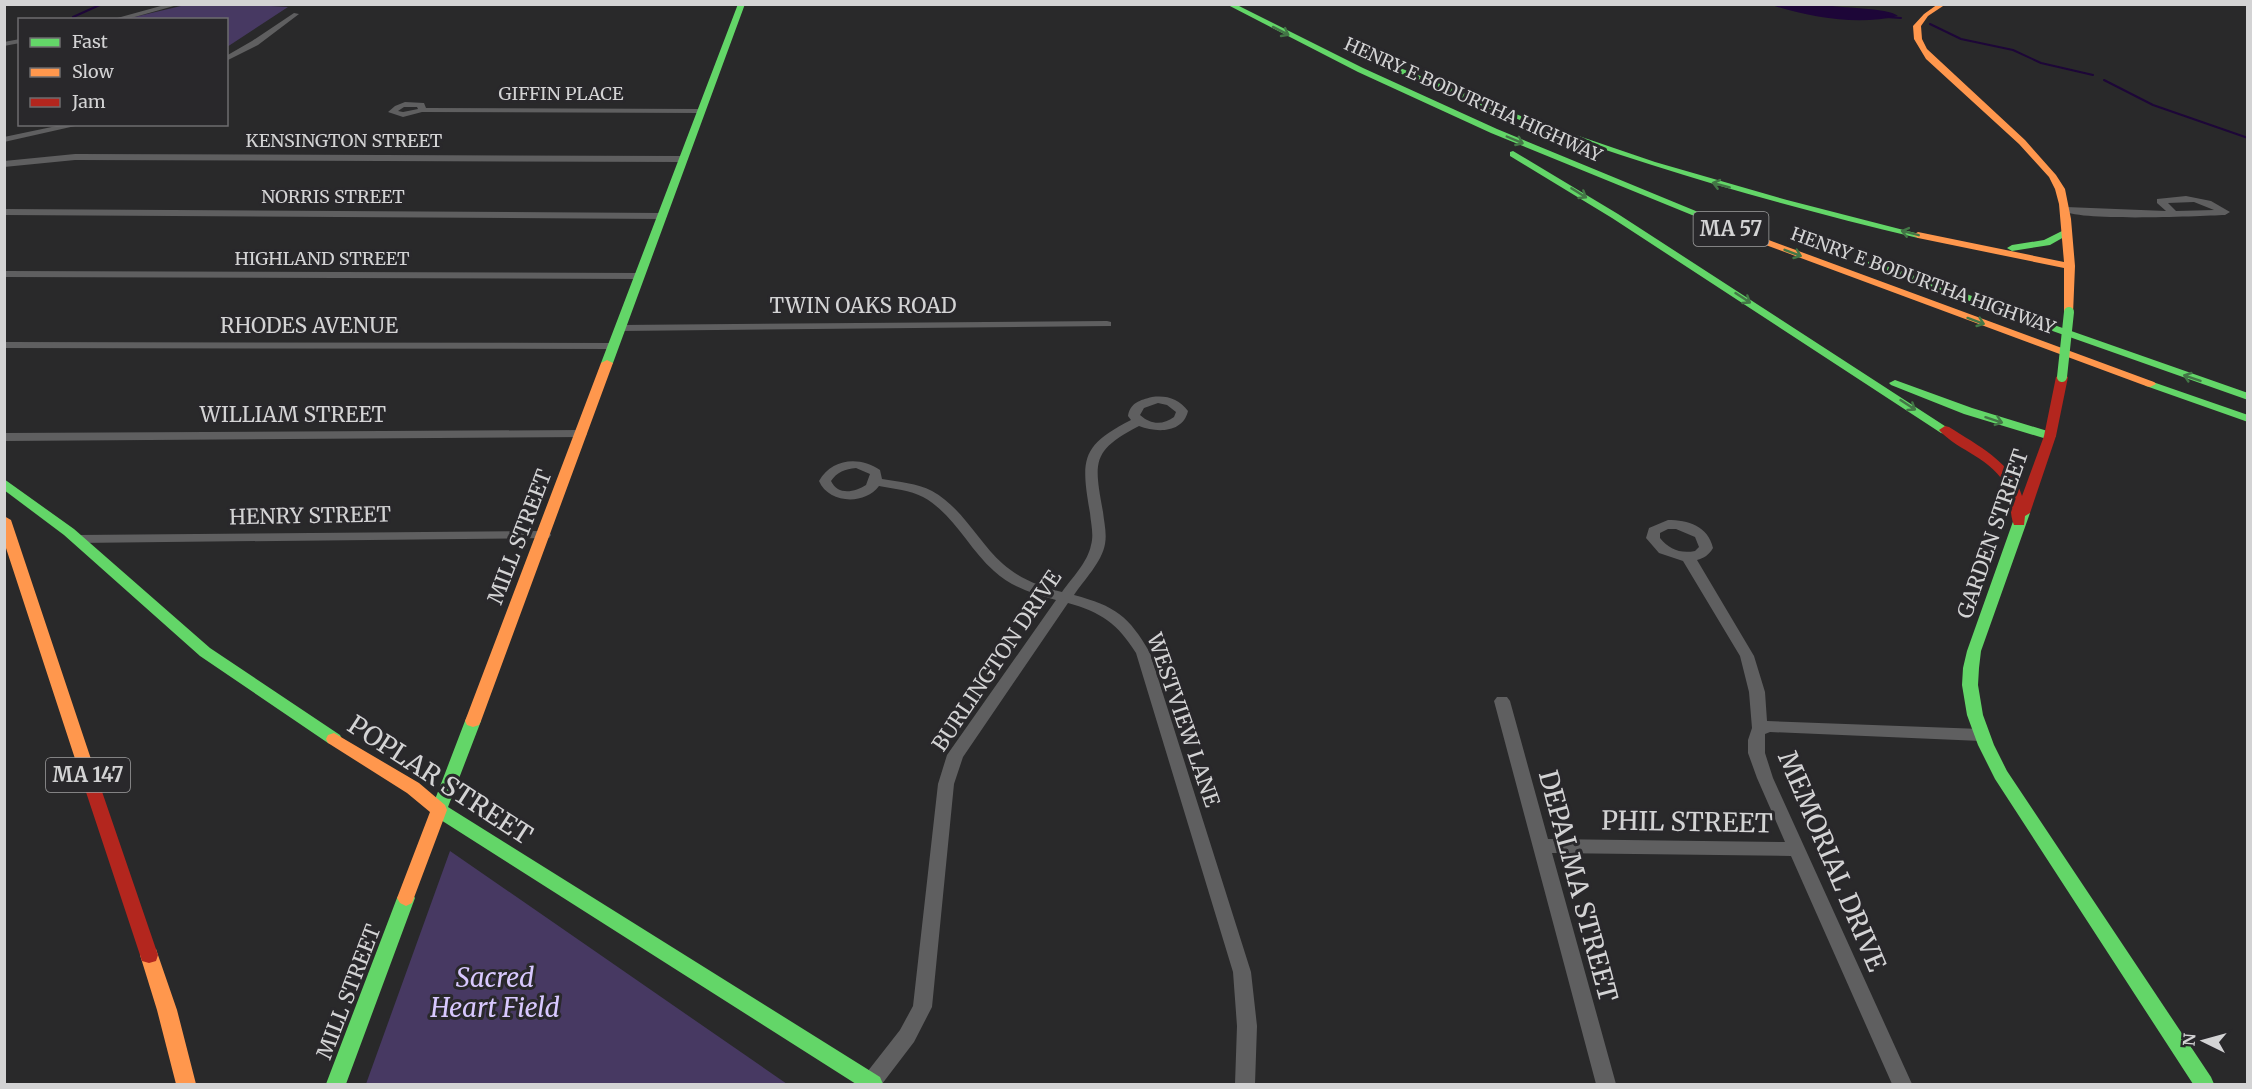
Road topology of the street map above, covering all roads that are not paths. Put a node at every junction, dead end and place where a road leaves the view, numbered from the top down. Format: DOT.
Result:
graph roads {
  1 [pos="178,4"];
  2 [pos="742,4"];
  3 [pos="1229,4"];
  4 [pos="1258,4"];
  5 [pos="1942,4"];
  6 [pos="296,14"];
  7 [pos="121,18"];
  8 [pos="1354,51"];
  9 [pos="228,58"];
  10 [pos="1363,71"];
  11 [pos="422,110"];
  12 [pos="701,111"];
  13 [pos="70,126"];
  14 [pos="4,140"];
  15 [pos="683,159"];
  16 [pos="4,165"];
  17 [pos="1633,172"];
  18 [pos="2066,210"];
  19 [pos="4,212"];
  20 [pos="2174,214"];
  21 [pos="662,216"];
  22 [pos="2068,231"];
  23 [pos="1936,240"];
  24 [pos="1859,259"];
  25 [pos="2070,266"];
  26 [pos="4,274"];
  27 [pos="639,276"];
  28 [pos="1107,324"];
  29 [pos="620,327"];
  30 [pos="1788,328"];
  31 [pos="4,345"];
  32 [pos="613,346"];
  33 [pos="2247,397"];
  34 [pos="2247,419"];
  35 [pos="1139,421"];
  36 [pos="581,434"];
  37 [pos="2050,436"];
  38 [pos="4,437"];
  39 [pos="876,482"];
  40 [pos="4,483"];
  41 [pos="4,520"];
  42 [pos="2019,522"];
  43 [pos="544,535"];
  44 [pos="77,539"];
  45 [pos="1688,557"];
  46 [pos="1066,597"];
  47 [pos="1502,701"];
  48 [pos="1760,728"];
  49 [pos="1981,735"];
  50 [pos="439,810"];
  51 [pos="1541,846"];
  52 [pos="1797,849"];
  53 [pos="172,1029"];
  54 [pos="186,1084"];
  55 [pos="194,1084"];
  56 [pos="336,1084"];
  57 [pos="872,1084"];
  58 [pos="1245,1084"];
  59 [pos="1605,1084"];
  60 [pos="1902,1084"];
  61 [pos="2204,1084"];
  1 -- 7 [label="street"];
  2 -- 12 [label="main road, MILL STREET"];
  3 -- 10 [label="main road, HENRY E BODURTHA HIGHWAY / MA 57, one-way"];
  4 -- 8 [label="main road, HENRY E BODURTHA HIGHWAY"];
  5 -- 18 [label="main road, GARDEN STREET"];
  6 -- 9 [label="street"];
  10 -- 30 [label="main road, one-way"];
  10 -- 34 [label="main road, HENRY E BODURTHA HIGHWAY / MA 57, one-way"];
  11 -- 12 [label="street, GIFFIN PLACE"];
  12 -- 15 [label="main road, MILL STREET"];
  13 -- 14 [label="street"];
  15 -- 16 [label="street, KENSINGTON STREET"];
  15 -- 21 [label="main road, MILL STREET"];
  23 -- 17 [label="main road, HENRY E BODURTHA HIGHWAY, one-way"];
  18 -- 20 [label="street"];
  18 -- 22 [label="main road, GARDEN STREET"];
  19 -- 21 [label="street, NORRIS STREET"];
  20 -- 20 [label="street"];
  21 -- 27 [label="main road, MILL STREET"];
  22 -- 23 [label="main road"];
  22 -- 25 [label="main road, GARDEN STREET"];
  23 -- 25 [label="main road"];
  33 -- 24 [label="main road, HENRY E BODURTHA HIGHWAY, one-way"];
  25 -- 37 [label="main road, GARDEN STREET, bridge"];
  26 -- 27 [label="street, HIGHLAND STREET"];
  27 -- 29 [label="main road, MILL STREET"];
  28 -- 29 [label="street, TWIN OAKS ROAD"];
  29 -- 32 [label="main road, MILL STREET"];
  30 -- 37 [label="main road, one-way"];
  30 -- 42 [label="main road, one-way"];
  31 -- 32 [label="street, RHODES AVENUE"];
  32 -- 36 [label="main road, MILL STREET"];
  35 -- 46 [label="street, BURLINGTON DRIVE"];
  36 -- 38 [label="street, WILLIAM STREET"];
  36 -- 43 [label="main road, MILL STREET"];
  37 -- 42 [label="main road, GARDEN STREET"];
  39 -- 46 [label="street, WESTVIEW LANE"];
  40 -- 44 [label="main road, POPLAR STREET"];
  41 -- 53 [label="main road, MA 147"];
  42 -- 49 [label="main road, GARDEN STREET"];
  43 -- 44 [label="street, HENRY STREET"];
  43 -- 50 [label="main road, MILL STREET"];
  44 -- 50 [label="main road, POPLAR STREET"];
  45 -- 48 [label="street"];
  46 -- 57 [label="street, BURLINGTON DRIVE"];
  46 -- 58 [label="street, WESTVIEW LANE"];
  47 -- 51 [label="street, DEPALMA STREET"];
  48 -- 49 [label="street, MEMORIAL DRIVE"];
  48 -- 52 [label="street, MEMORIAL DRIVE"];
  49 -- 61 [label="main road, GARDEN STREET"];
  50 -- 56 [label="main road, MILL STREET"];
  50 -- 57 [label="main road, POPLAR STREET"];
  51 -- 52 [label="street, PHIL STREET"];
  51 -- 59 [label="street, DEPALMA STREET"];
  52 -- 60 [label="street, MEMORIAL DRIVE"];
  53 -- 54 [label="main road, MA 147"];
  53 -- 55 [label="main road, MA 147"];
}
